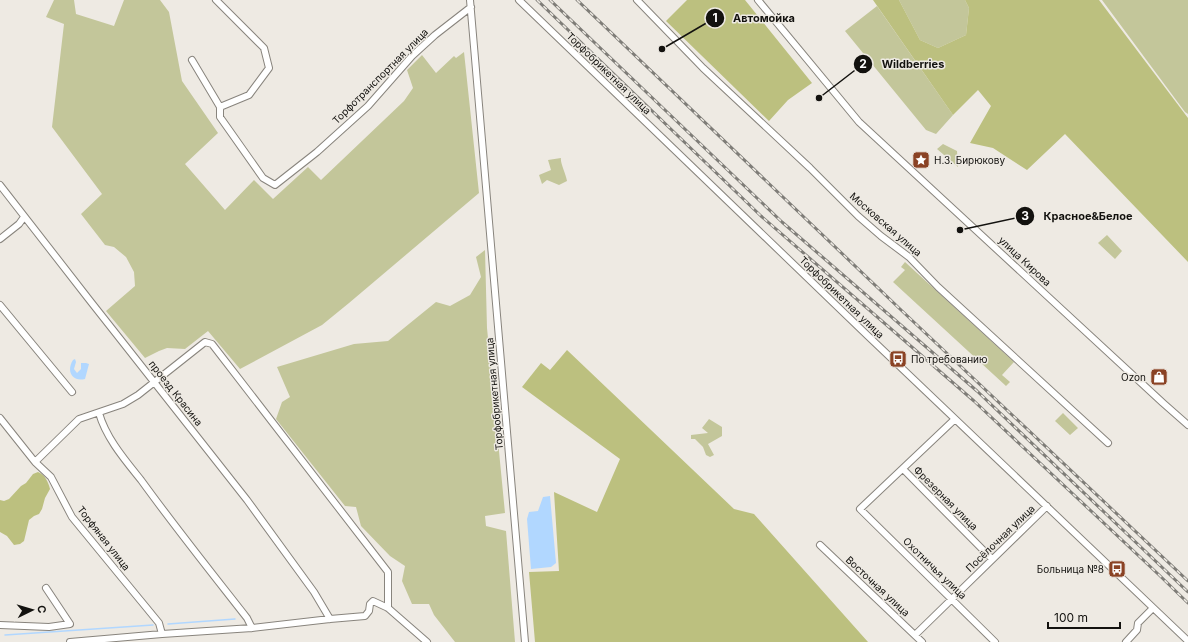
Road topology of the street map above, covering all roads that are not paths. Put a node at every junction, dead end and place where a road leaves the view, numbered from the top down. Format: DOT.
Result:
graph roads {
  1 [pos="216,0"];
  2 [pos="519,0"];
  3 [pos="637,0"];
  4 [pos="758,0"];
  5 [pos="471,3"];
  6 [pos="192,60"];
  7 [pos="220,107"];
  8 [pos="0,185"];
  9 [pos="24,217"];
  10 [pos="0,239"];
  11 [pos="0,305"];
  12 [pos="154,382"];
  13 [pos="72,392"];
  14 [pos="99,413"];
  15 [pos="0,418"];
  16 [pos="955,419"];
  17 [pos="1188,425"];
  18 [pos="1108,442"];
  19 [pos="35,462"];
  20 [pos="903,469"];
  21 [pos="1047,506"];
  22 [pos="820,545"];
  23 [pos="992,559"];
  24 [pos="46,588"];
  25 [pos="952,598"];
  26 [pos="388,608"];
  27 [pos="1153,608"];
  28 [pos="330,619"];
  29 [pos="0,625"];
  30 [pos="252,628"];
  31 [pos="162,634"];
  32 [pos="915,635"];
  33 [pos="1188,640"];
  34 [pos="70,642"];
  35 [pos="427,642"];
  36 [pos="525,642"];
  37 [pos="922,642"];
  38 [pos="995,642"];
  39 [pos="1126,642"];
  1 -- 7 [label="street"];
  2 -- 16 [label="street, Торфобрикетная улица"];
  3 -- 18 [label="street, Московская улица"];
  4 -- 17 [label="street, улица Кирова"];
  5 -- 7 [label="street, Торфотранспортная улица"];
  5 -- 36 [label="street, Торфобрикетная улица"];
  6 -- 7 [label="street, Торфотранспортная улица"];
  8 -- 9 [label="street, проезд Красина"];
  9 -- 10 [label="street"];
  9 -- 12 [label="street, проезд Красина"];
  11 -- 13 [label="street"];
  12 -- 14 [label="street"];
  12 -- 26 [label="street"];
  12 -- 28 [label="street, проезд Красина"];
  14 -- 19 [label="street"];
  14 -- 30 [label="street"];
  15 -- 19 [label="street, Торфяная улица"];
  16 -- 20 [label="street"];
  16 -- 21 [label="street, Торфобрикетная улица"];
  19 -- 31 [label="street, Торфяная улица"];
  20 -- 23 [label="street, Фрезерная улица"];
  20 -- 25 [label="street, Охотничья улица"];
  21 -- 23 [label="street, Посёлочная улица"];
  21 -- 27 [label="street, Торфобрикетная улица"];
  22 -- 32 [label="street, Восточная улица"];
  23 -- 25 [label="street, Посёлочная улица"];
  24 -- 29 [label="street"];
  25 -- 32 [label="street, Посёлочная улица"];
  25 -- 38 [label="street, Охотничья улица"];
  26 -- 28 [label="street"];
  26 -- 35 [label="street"];
  27 -- 33 [label="street, Торфобрикетная улица"];
  27 -- 39 [label="street"];
  28 -- 30 [label="street"];
  30 -- 31 [label="street"];
  31 -- 34 [label="street"];
  32 -- 37 [label="street, Восточная улица"];
}
